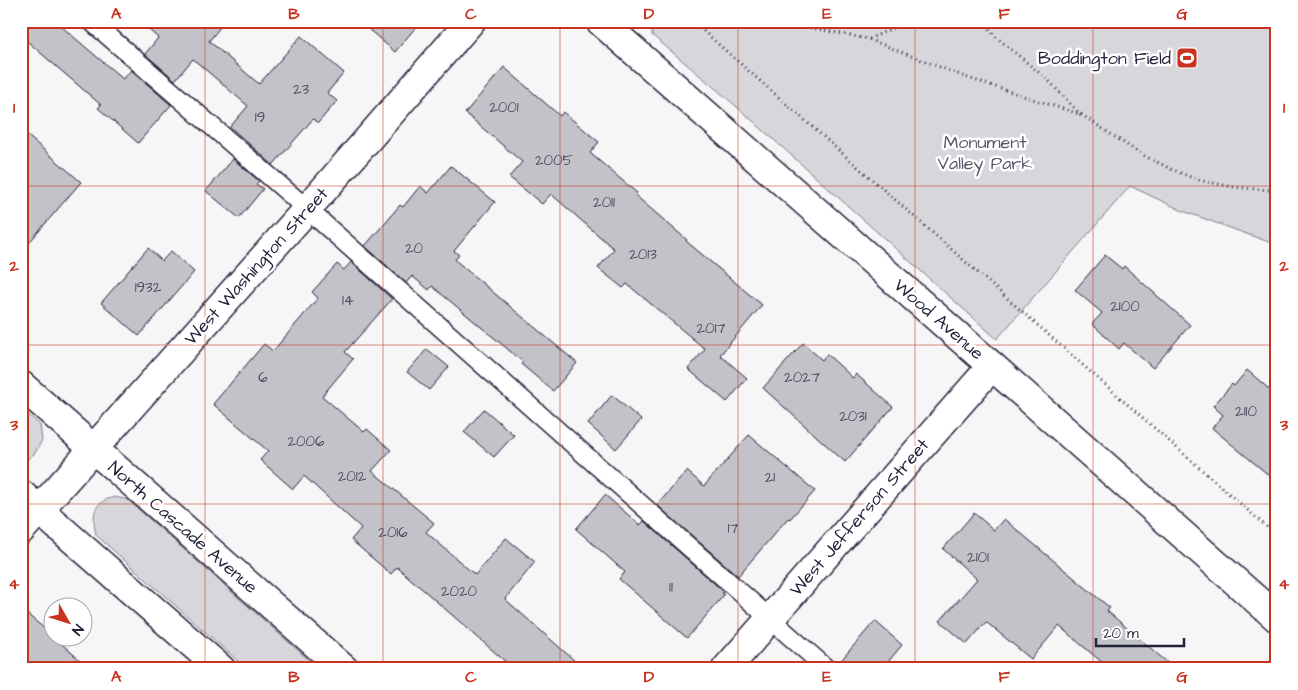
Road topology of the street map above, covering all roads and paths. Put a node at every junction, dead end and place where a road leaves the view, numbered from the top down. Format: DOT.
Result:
graph roads {
  1 [pos="91,21"];
  2 [pos="471,21"];
  3 [pos="692,21"];
  4 [pos="776,21"];
  5 [pos="901,21"];
  6 [pos="983,21"];
  7 [pos="615,26"];
  8 [pos="868,39"];
  9 [pos="1082,115"];
  10 [pos="1277,193"];
  11 [pos="307,209"];
  12 [pos="992,366"];
  13 [pos="21,385"];
  14 [pos="93,448"];
  15 [pos="30,502"];
  16 [pos="21,530"];
  17 [pos="1277,536"];
  18 [pos="770,618"];
  19 [pos="1277,618"];
  20 [pos="221,669"];
  21 [pos="344,669"];
  22 [pos="726,669"];
  23 [pos="826,669"];
  1 -- 11 [label="lane"];
  2 -- 11 [label="street, West Washington Street"];
  3 -- 17 [label="path"];
  4 -- 8 [label="path"];
  5 -- 8 [label="path"];
  6 -- 9 [label="path"];
  7 -- 12 [label="street, Wood Avenue"];
  8 -- 9 [label="path"];
  9 -- 10 [label="path"];
  11 -- 14 [label="street, West Washington Street"];
  11 -- 18 [label="lane"];
  12 -- 18 [label="street, West Jefferson Street"];
  12 -- 19 [label="street, Wood Avenue"];
  13 -- 14 [label="street, North Cascade Avenue"];
  14 -- 15 [label="street, West Washington Street"];
  14 -- 21 [label="street, North Cascade Avenue"];
  15 -- 16 [label="street, West Washington Street"];
  15 -- 20 [label="street"];
  18 -- 22 [label="street, West Jefferson Street"];
  18 -- 23 [label="lane"];
}
